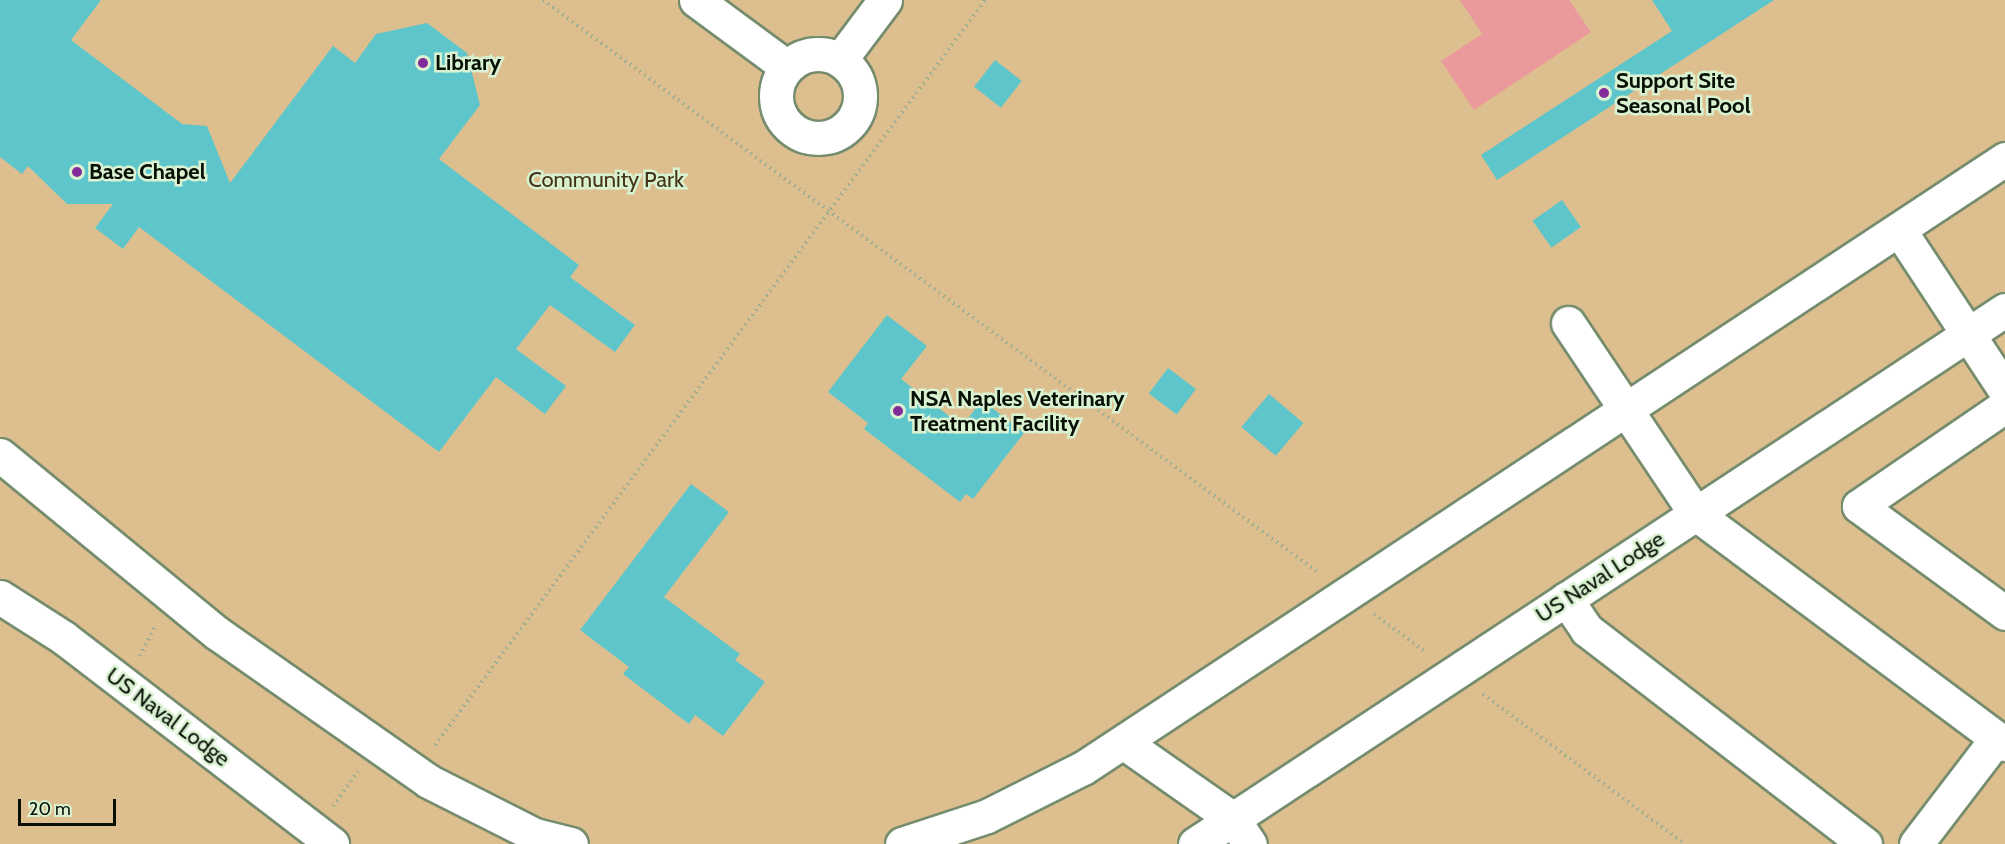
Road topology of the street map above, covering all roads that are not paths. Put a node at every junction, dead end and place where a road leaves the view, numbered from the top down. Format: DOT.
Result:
graph roads {
  1 [pos="696,0"];
  2 [pos="885,0"];
  3 [pos="840,60"];
  4 [pos="787,67"];
  5 [pos="2005,159"];
  6 [pos="1900,231"];
  7 [pos="2005,310"];
  8 [pos="1568,323"];
  9 [pos="1965,336"];
  10 [pos="2005,390"];
  11 [pos="2005,406"];
  12 [pos="1627,410"];
  13 [pos="0,455"];
  14 [pos="1696,514"];
  15 [pos="0,597"];
  16 [pos="1566,599"];
  17 [pos="2005,613"];
  18 [pos="2001,741"];
  19 [pos="1123,742"];
  20 [pos="1241,831"];
  21 [pos="323,837"];
  22 [pos="571,844"];
  23 [pos="902,844"];
  24 [pos="1195,844"];
  25 [pos="1865,844"];
  26 [pos="1916,844"];
  1 -- 4 [label="street"];
  2 -- 3 [label="street"];
  3 -- 4 [label="street"];
  3 -- 4 [label="street"];
  5 -- 6 [label="street"];
  6 -- 9 [label="street"];
  6 -- 12 [label="street"];
  7 -- 9 [label="street, US Naval Lodge"];
  8 -- 12 [label="street"];
  9 -- 10 [label="street"];
  9 -- 14 [label="street, US Naval Lodge"];
  11 -- 17 [label="street"];
  12 -- 14 [label="street"];
  12 -- 19 [label="street"];
  13 -- 22 [label="street"];
  14 -- 16 [label="street, US Naval Lodge"];
  14 -- 18 [label="street"];
  15 -- 21 [label="street, US Naval Lodge"];
  16 -- 20 [label="street, US Naval Lodge"];
  16 -- 25 [label="street"];
  18 -- 26 [label="street"];
  19 -- 20 [label="street"];
  19 -- 23 [label="street"];
  20 -- 24 [label="street, US Naval Lodge"];
}
